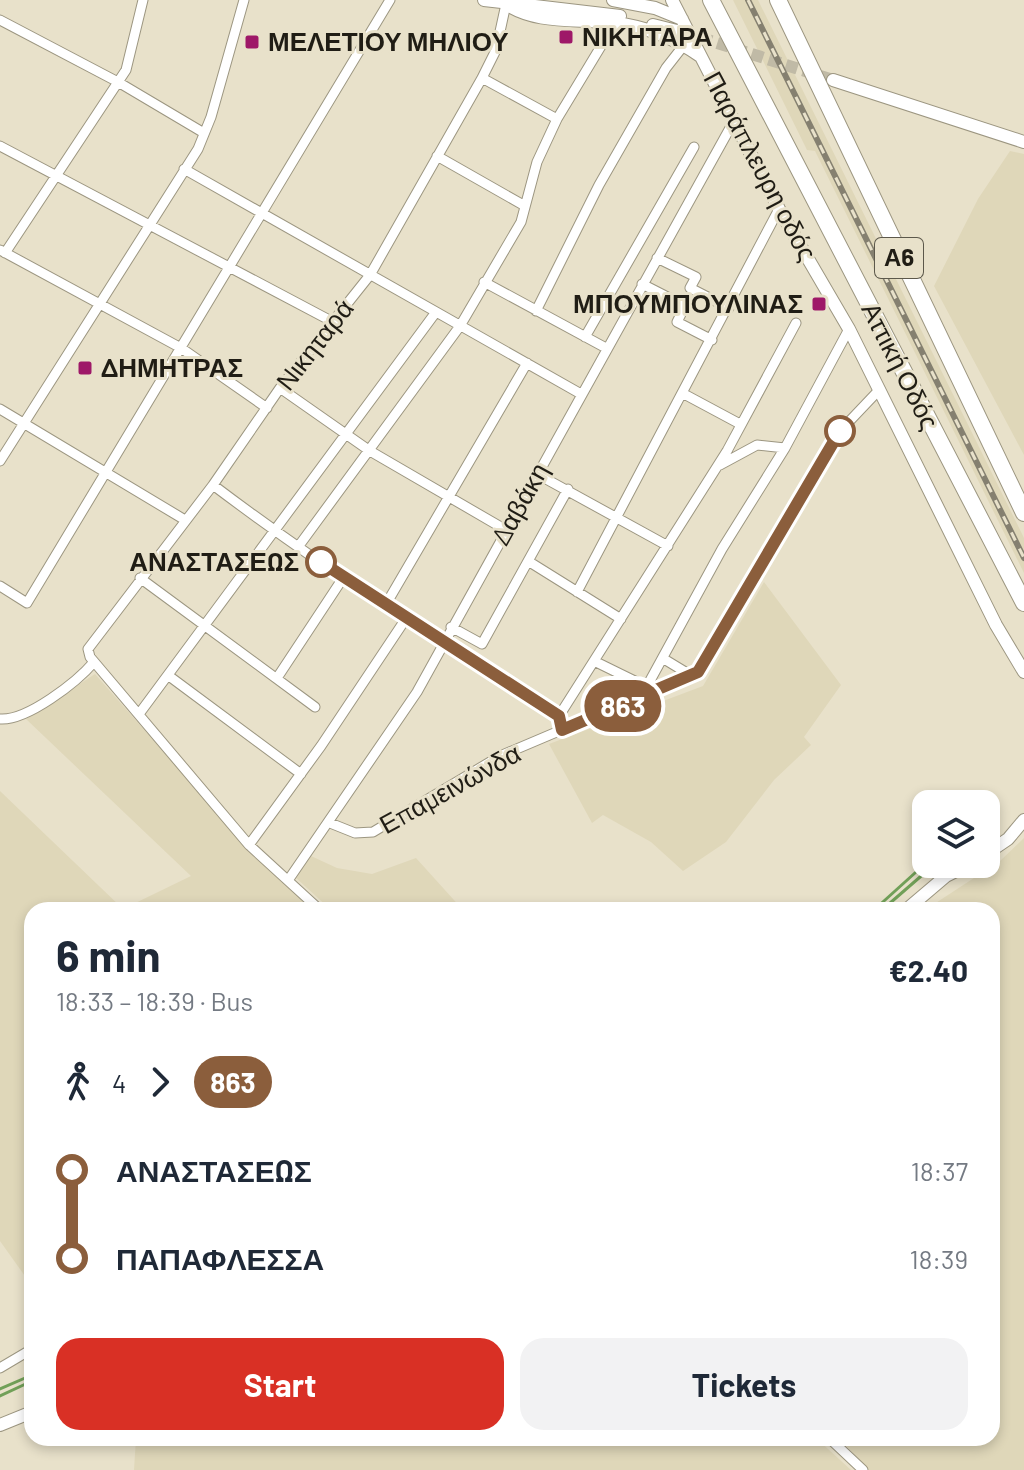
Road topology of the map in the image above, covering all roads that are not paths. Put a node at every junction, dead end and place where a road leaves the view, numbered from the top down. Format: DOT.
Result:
graph roads {
  1 [pos="143,0"];
  2 [pos="244,0"];
  3 [pos="390,0"];
  4 [pos="484,0"];
  5 [pos="613,0"];
  6 [pos="671,0"];
  7 [pos="711,0"];
  8 [pos="778,0"];
  9 [pos="506,4"];
  10 [pos="655,8"];
  11 [pos="0,20"];
  12 [pos="615,23"];
  13 [pos="683,32"];
  14 [pos="701,58"];
  15 [pos="482,78"];
  16 [pos="833,80"];
  17 [pos="118,82"];
  18 [pos="557,119"];
  19 [pos="735,119"];
  20 [pos="204,133"];
  21 [pos="1024,142"];
  22 [pos="0,146"];
  23 [pos="694,147"];
  24 [pos="437,156"];
  25 [pos="184,169"];
  26 [pos="54,176"];
  27 [pos="525,206"];
  28 [pos="779,209"];
  29 [pos="262,214"];
  30 [pos="147,226"];
  31 [pos="3,252"];
  32 [pos="657,258"];
  33 [pos="229,268"];
  34 [pos="370,275"];
  35 [pos="484,282"];
  36 [pos="642,284"];
  37 [pos="99,304"];
  38 [pos="729,308"];
  39 [pos="536,311"];
  40 [pos="436,312"];
  41 [pos="335,323"];
  42 [pos="796,323"];
  43 [pos="460,326"];
  44 [pos="849,329"];
  45 [pos="585,337"];
  46 [pos="712,340"];
  47 [pos="181,348"];
  48 [pos="606,348"];
  49 [pos="527,363"];
  50 [pos="280,388"];
  51 [pos="880,389"];
  52 [pos="581,394"];
  53 [pos="684,394"];
  54 [pos="267,408"];
  55 [pos="0,409"];
  56 [pos="24,422"];
  57 [pos="740,424"];
  58 [pos="345,435"];
  59 [pos="785,448"];
  60 [pos="370,451"];
  61 [pos="0,461"];
  62 [pos="714,469"];
  63 [pos="107,471"];
  64 [pos="537,474"];
  65 [pos="213,485"];
  66 [pos="568,489"];
  67 [pos="451,497"];
  68 [pos="1024,513"];
  69 [pos="619,518"];
  70 [pos="185,520"];
  71 [pos="506,530"];
  72 [pos="276,532"];
  73 [pos="668,546"];
  74 [pos="298,547"];
  75 [pos="528,561"];
  76 [pos="140,578"];
  77 [pos="343,578"];
  78 [pos="0,586"];
  79 [pos="577,592"];
  80 [pos="1024,603"];
  81 [pos="385,606"];
  82 [pos="621,619"];
  83 [pos="405,620"];
  84 [pos="207,626"];
  85 [pos="451,627"];
  86 [pos="442,644"];
  87 [pos="664,659"];
  88 [pos="94,662"];
  89 [pos="596,662"];
  90 [pos="1024,672"];
  91 [pos="169,676"];
  92 [pos="692,676"];
  93 [pos="277,678"];
  94 [pos="647,687"];
  95 [pos="640,699"];
  96 [pos="315,707"];
  97 [pos="139,714"];
  98 [pos="559,716"];
  99 [pos="0,719"];
  100 [pos="562,730"];
  101 [pos="301,774"];
  102 [pos="1024,820"];
  103 [pos="330,823"];
  104 [pos="1000,844"];
  105 [pos="249,845"];
  106 [pos="944,878"];
  107 [pos="289,879"];
  108 [pos="312,902"];
  109 [pos="915,902"];
  110 [pos="24,1354"];
  111 [pos="0,1368"];
  112 [pos="24,1415"];
  113 [pos="0,1425"];
  114 [pos="838,1446"];
  115 [pos="863,1470"];
  1 -- 17 [label="street"];
  2 -- 20 [label="street"];
  3 -- 29 [label="street"];
  4 -- 9 [label="street"];
  5 -- 10 [label="street"];
  6 -- 10 [label="street"];
  6 -- 13 [label="street, Παράπλευρη οδός"];
  7 -- 80 [label="highway, Αττική Οδός / Α6"];
  8 -- 68 [label="highway, Αττική Οδός / Α6"];
  9 -- 12 [label="street"];
  9 -- 13 [label="street"];
  9 -- 15 [label="street, Νικηταρά"];
  10 -- 13 [label="street"];
  11 -- 17 [label="street"];
  12 -- 13 [label="street"];
  12 -- 18 [label="street"];
  13 -- 14 [label="street"];
  13 -- 14 [label="street, Παράπλευρη οδός"];
  13 -- 39 [label="street"];
  14 -- 19 [label="street, Παράπλευρη οδός"];
  15 -- 18 [label="street"];
  15 -- 24 [label="street, Νικηταρά"];
  16 -- 21 [label="street"];
  17 -- 20 [label="street"];
  17 -- 26 [label="street"];
  18 -- 27 [label="street"];
  19 -- 28 [label="street, Παράπλευρη οδός"];
  19 -- 32 [label="street, Δαβάκη"];
  20 -- 25 [label="street"];
  22 -- 26 [label="street"];
  23 -- 45 [label="street"];
  24 -- 27 [label="street"];
  24 -- 34 [label="street, Νικηταρά"];
  25 -- 29 [label="street"];
  25 -- 30 [label="street"];
  26 -- 30 [label="street"];
  26 -- 31 [label="street"];
  27 -- 35 [label="street"];
  28 -- 38 [label="street"];
  28 -- 44 [label="street, Παράπλευρη οδός"];
  29 -- 33 [label="street"];
  29 -- 34 [label="street"];
  30 -- 33 [label="street"];
  30 -- 37 [label="street"];
  31 -- 37 [label="street"];
  32 -- 36 [label="street, Δαβάκη"];
  32 -- 38 [label="street"];
  33 -- 41 [label="street"];
  33 -- 47 [label="street"];
  34 -- 40 [label="street"];
  34 -- 41 [label="street, Νικηταρά"];
  35 -- 39 [label="street"];
  35 -- 43 [label="street"];
  36 -- 46 [label="street"];
  36 -- 48 [label="street, Δαβάκη"];
  37 -- 47 [label="street"];
  37 -- 56 [label="street"];
  38 -- 46 [label="street"];
  39 -- 45 [label="street"];
  40 -- 43 [label="street"];
  40 -- 58 [label="street"];
  41 -- 50 [label="street, Νικηταρά"];
  42 -- 57 [label="street"];
  43 -- 49 [label="street"];
  43 -- 60 [label="street"];
  44 -- 51 [label="street, Παράπλευρη οδός"];
  44 -- 59 [label="street"];
  45 -- 48 [label="street"];
  46 -- 53 [label="street"];
  47 -- 54 [label="street"];
  47 -- 63 [label="street"];
  48 -- 52 [label="street, Δαβάκη"];
  49 -- 52 [label="street"];
  49 -- 67 [label="street"];
  50 -- 54 [label="street, Νικηταρά"];
  50 -- 58 [label="street"];
  51 -- 90 [label="street, Παράπλευρη οδός"];
  51 -- 92 [label="street, Επαμεινώνδα"];
  52 -- 64 [label="street, Δαβάκη"];
  53 -- 57 [label="street"];
  53 -- 69 [label="street"];
  54 -- 65 [label="street, Νικηταρά"];
  55 -- 56 [label="street"];
  56 -- 61 [label="street"];
  56 -- 63 [label="street"];
  57 -- 62 [label="street"];
  58 -- 60 [label="street"];
  58 -- 72 [label="street"];
  59 -- 62 [label="street"];
  59 -- 87 [label="street"];
  60 -- 67 [label="street"];
  60 -- 74 [label="street"];
  62 -- 73 [label="street"];
  63 -- 70 [label="street"];
  63 -- 78 [label="street"];
  64 -- 66 [label="street"];
  64 -- 71 [label="street, Δαβάκη"];
  65 -- 70 [label="street, Νικηταρά"];
  65 -- 72 [label="street"];
  66 -- 69 [label="street"];
  66 -- 75 [label="street"];
  67 -- 71 [label="street"];
  67 -- 81 [label="street"];
  69 -- 73 [label="street"];
  69 -- 79 [label="street"];
  70 -- 76 [label="street, Νικηταρά"];
  71 -- 85 [label="street, Δαβάκη"];
  72 -- 74 [label="street"];
  72 -- 84 [label="street"];
  73 -- 82 [label="street"];
  74 -- 77 [label="street"];
  75 -- 79 [label="street"];
  75 -- 85 [label="street"];
  76 -- 84 [label="street"];
  76 -- 88 [label="street, Νικηταρά"];
  77 -- 81 [label="street"];
  77 -- 93 [label="street"];
  79 -- 82 [label="street"];
  81 -- 83 [label="street"];
  82 -- 89 [label="street"];
  83 -- 86 [label="street"];
  83 -- 101 [label="street"];
  84 -- 91 [label="street"];
  84 -- 93 [label="street"];
  85 -- 86 [label="street, Δαβάκη"];
  86 -- 98 [label="street"];
  86 -- 103 [label="street, Δαβάκη"];
  87 -- 92 [label="street"];
  87 -- 94 [label="street"];
  88 -- 97 [label="street"];
  88 -- 99 [label="street"];
  89 -- 94 [label="street"];
  89 -- 98 [label="street"];
  91 -- 97 [label="street"];
  91 -- 101 [label="street"];
  92 -- 95 [label="street, Επαμεινώνδα"];
  93 -- 96 [label="street"];
  94 -- 95 [label="street"];
  95 -- 100 [label="street, Επαμεινώνδα"];
  97 -- 105 [label="street"];
  98 -- 100 [label="street"];
  100 -- 103 [label="street, Επαμεινώνδα"];
  101 -- 105 [label="street"];
  102 -- 104 [label="street"];
  103 -- 107 [label="street, Δαβάκη"];
  105 -- 107 [label="street"];
  106 -- 109 [label="street"];
  107 -- 108 [label="street"];
  110 -- 111 [label="street"];
  112 -- 113 [label="street"];
  114 -- 115 [label="street"];
}
